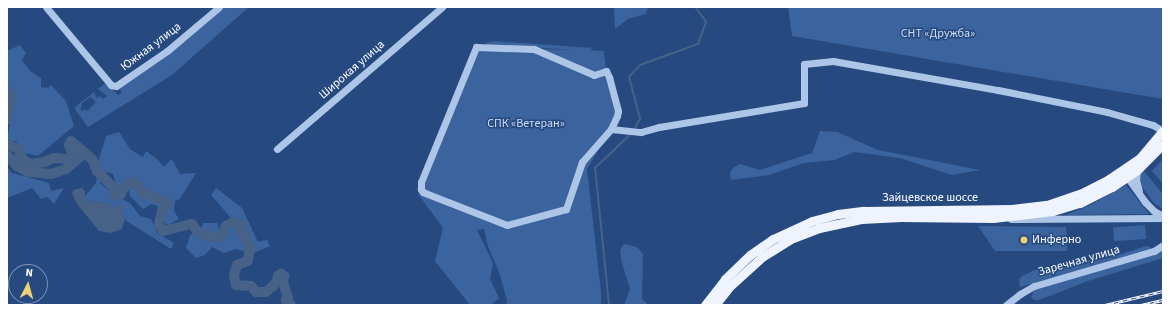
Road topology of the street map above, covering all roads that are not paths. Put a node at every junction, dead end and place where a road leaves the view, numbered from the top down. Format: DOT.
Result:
graph roads {
  1 [pos="46,7"];
  2 [pos="219,7"];
  3 [pos="442,7"];
  4 [pos="611,129"];
  5 [pos="1163,131"];
  6 [pos="1163,144"];
  7 [pos="277,149"];
  8 [pos="1137,165"];
  9 [pos="1116,175"];
  10 [pos="1127,177"];
  11 [pos="1140,197"];
  12 [pos="1163,217"];
  13 [pos="993,218"];
  14 [pos="1163,246"];
  15 [pos="705,305"];
  16 [pos="715,305"];
  17 [pos="1006,305"];
  1 -- 2 [label="street, Южная улица"];
  3 -- 7 [label="street, Широкая улица"];
  4 -- 4 [label="street"];
  4 -- 5 [label="street"];
  5 -- 8 [label="main road, Зайцевское шоссе"];
  6 -- 8 [label="main road, Зайцевское шоссе"];
  8 -- 9 [label="main road, Зайцевское шоссе"];
  8 -- 10 [label="main road, Зайцевское шоссе"];
  8 -- 11 [label="street"];
  9 -- 10 [label="street"];
  9 -- 15 [label="main road, Зайцевское шоссе"];
  10 -- 11 [label="street"];
  10 -- 13 [label="main road, Зайцевское шоссе"];
  11 -- 12 [label="street"];
  12 -- 13 [label="street"];
  13 -- 16 [label="main road, Зайцевское шоссе"];
  14 -- 17 [label="street, Заречная улица"];
}
